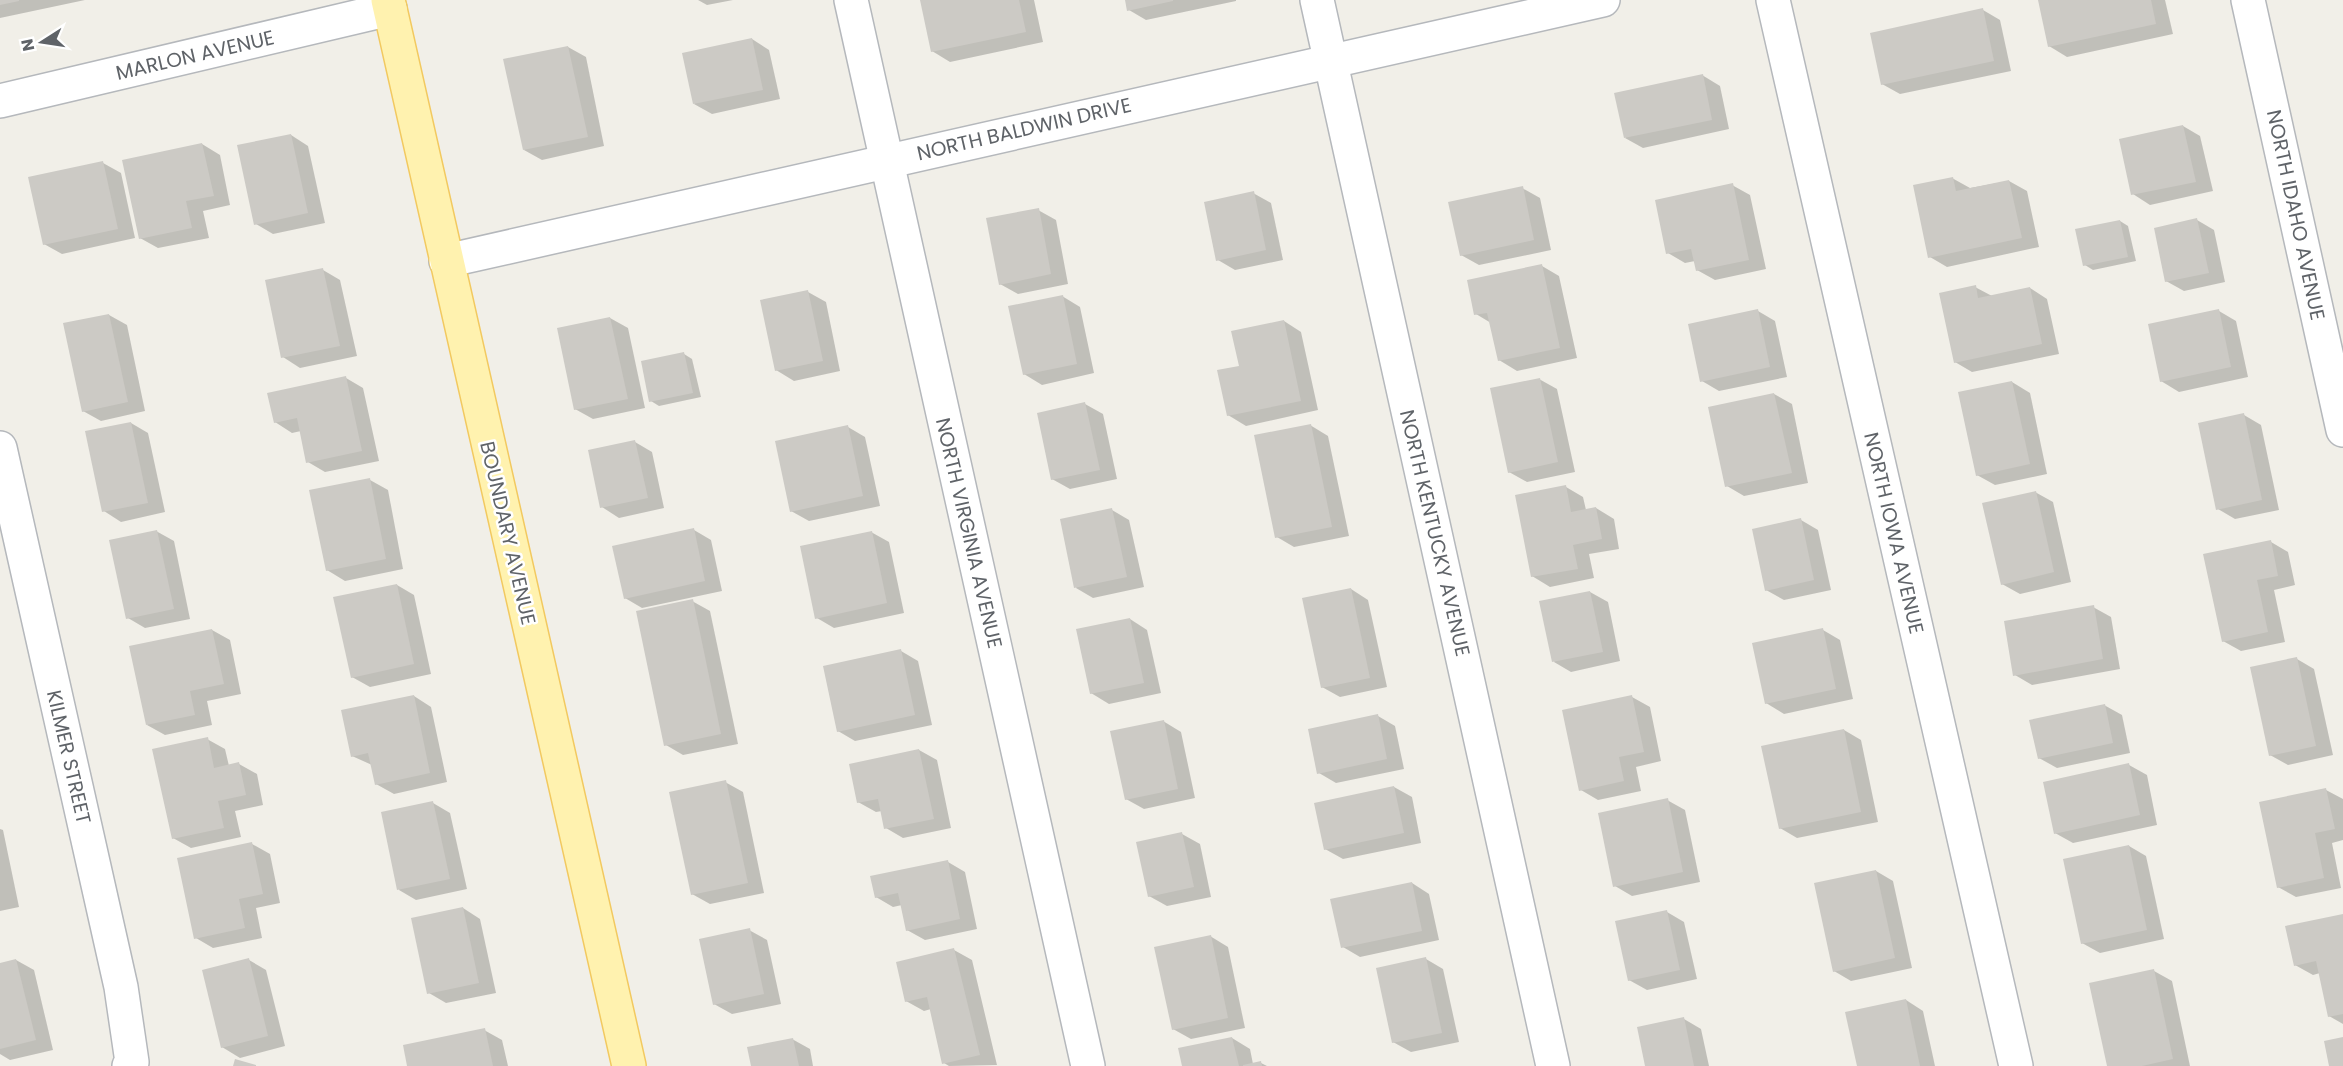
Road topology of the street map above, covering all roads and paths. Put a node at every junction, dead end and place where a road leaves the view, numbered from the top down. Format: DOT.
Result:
graph roads {
  1 [pos="851,0"];
  2 [pos="1317,0"];
  3 [pos="1603,0"];
  4 [pos="1773,0"];
  5 [pos="2248,0"];
  6 [pos="389,4"];
  7 [pos="1330,60"];
  8 [pos="0,101"];
  9 [pos="886,160"];
  10 [pos="446,261"];
  11 [pos="2343,430"];
  12 [pos="0,448"];
  13 [pos="129,1066"];
  14 [pos="629,1066"];
  15 [pos="1088,1066"];
  16 [pos="1553,1066"];
  17 [pos="2016,1066"];
  1 -- 9 [label="street, NORTH VIRGINIA AVENUE"];
  2 -- 7 [label="street, NORTH KENTUCKY AVENUE"];
  3 -- 7 [label="street, NORTH BALDWIN DRIVE"];
  4 -- 17 [label="street, NORTH IOWA AVENUE"];
  5 -- 11 [label="street, NORTH IDAHO AVENUE"];
  6 -- 8 [label="street, MARLON AVENUE"];
  6 -- 10 [label="main road, BOUNDARY AVENUE"];
  7 -- 9 [label="street, NORTH BALDWIN DRIVE"];
  7 -- 16 [label="street, NORTH KENTUCKY AVENUE"];
  9 -- 10 [label="street, NORTH BALDWIN DRIVE"];
  9 -- 15 [label="street, NORTH VIRGINIA AVENUE"];
  10 -- 14 [label="main road, BOUNDARY AVENUE"];
  12 -- 13 [label="street, KILMER STREET"];
}
